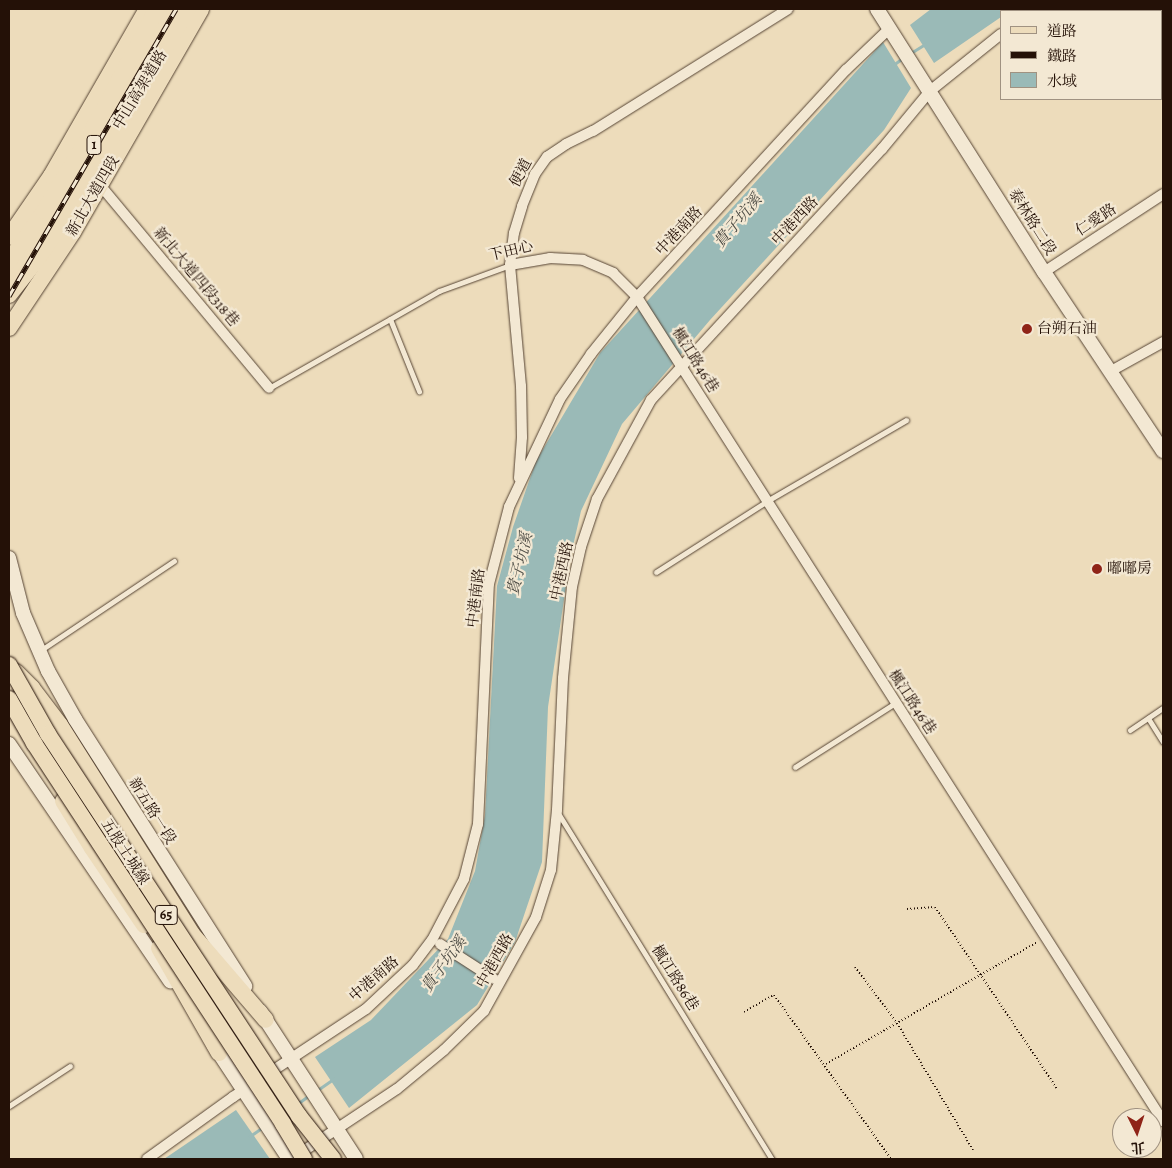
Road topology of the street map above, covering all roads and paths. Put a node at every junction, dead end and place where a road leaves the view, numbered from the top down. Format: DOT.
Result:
graph roads {
  1 [pos="147,9"];
  2 [pos="157,9"];
  3 [pos="171,9"];
  4 [pos="179,9"];
  5 [pos="188,9"];
  6 [pos="201,9"];
  7 [pos="788,9"];
  8 [pos="877,9"];
  9 [pos="892,31"];
  10 [pos="1000,35"];
  11 [pos="926,86"];
  12 [pos="91,133"];
  13 [pos="111,139"];
  14 [pos="100,185"];
  15 [pos="1163,194"];
  16 [pos="27,210"];
  17 [pos="9,218"];
  18 [pos="9,237"];
  19 [pos="9,261"];
  20 [pos="510,265"];
  21 [pos="1044,272"];
  22 [pos="9,277"];
  23 [pos="9,295"];
  24 [pos="639,301"];
  25 [pos="390,319"];
  26 [pos="9,328"];
  27 [pos="1163,342"];
  28 [pos="680,364"];
  29 [pos="1111,371"];
  30 [pos="269,388"];
  31 [pos="419,391"];
  32 [pos="906,420"];
  33 [pos="1163,451"];
  34 [pos="518,484"];
  35 [pos="767,501"];
  36 [pos="9,558"];
  37 [pos="174,561"];
  38 [pos="656,572"];
  39 [pos="38,652"];
  40 [pos="9,665"];
  41 [pos="9,700"];
  42 [pos="895,703"];
  43 [pos="1163,708"];
  44 [pos="9,715"];
  45 [pos="1148,718"];
  46 [pos="1130,730"];
  47 [pos="1163,742"];
  48 [pos="9,744"];
  49 [pos="795,767"];
  50 [pos="557,810"];
  51 [pos="908,909"];
  52 [pos="1045,938"];
  53 [pos="436,942"];
  54 [pos="855,967"];
  55 [pos="982,974"];
  56 [pos="497,981"];
  57 [pos="744,1012"];
  58 [pos="266,1020"];
  59 [pos="897,1023"];
  60 [pos="219,1053"];
  61 [pos="294,1063"];
  62 [pos="826,1064"];
  63 [pos="70,1066"];
  64 [pos="1058,1090"];
  65 [pos="248,1094"];
  66 [pos="9,1106"];
  67 [pos="299,1116"];
  68 [pos="1163,1122"];
  69 [pos="284,1124"];
  70 [pos="334,1124"];
  71 [pos="973,1150"];
  72 [pos="288,1156"];
  73 [pos="147,1159"];
  74 [pos="304,1159"];
  75 [pos="310,1159"];
  76 [pos="323,1159"];
  77 [pos="333,1159"];
  78 [pos="356,1159"];
  79 [pos="367,1159"];
  80 [pos="772,1159"];
  81 [pos="891,1159"];
  1 -- 16 [label="main road, 1"];
  2 -- 12 [label="main road, 中山高架道路 / 1"];
  3 -- 12 [label="main road"];
  3 -- 22 [label="main road, 新北大道四段 / 1"];
  4 -- 13 [label="main road"];
  5 -- 13 [label="main road, 中山高架道路 / 1"];
  6 -- 14 [label="main road, 新北大道四段 / 1"];
  7 -- 20 [label="street, 便道"];
  8 -- 9 [label="main road, 泰林路二段"];
  9 -- 11 [label="main road, 泰林路二段"];
  9 -- 24 [label="street, 中港南路"];
  10 -- 11 [label="street, 中港西路"];
  11 -- 21 [label="main road, 泰林路二段"];
  11 -- 28 [label="street, 中港西路"];
  12 -- 19 [label="main road, 中山高架道路 / 1"];
  13 -- 23 [label="main road, 中山高架道路 / 1"];
  14 -- 26 [label="main road, 新北大道四段 / 1"];
  14 -- 30 [label="street, 新北大道四段318巷"];
  15 -- 21 [label="street, 仁愛路"];
  16 -- 17 [label="main road"];
  16 -- 18 [label="main road, 1"];
  20 -- 24 [label="street, 下田心"];
  20 -- 25 [label="lane, 下田心"];
  20 -- 34 [label="street, 便道"];
  21 -- 29 [label="main road, 泰林路二段"];
  24 -- 28 [label="street, 楓江路46巷"];
  24 -- 34 [label="street, 中港南路"];
  25 -- 30 [label="lane, 下田心"];
  25 -- 31 [label="lane"];
  27 -- 29 [label="street"];
  28 -- 35 [label="street, 楓江路46巷"];
  28 -- 50 [label="street, 中港西路"];
  29 -- 33 [label="main road, 泰林路二段"];
  32 -- 35 [label="lane"];
  34 -- 53 [label="street, 中港南路"];
  35 -- 38 [label="lane"];
  35 -- 42 [label="street, 楓江路46巷"];
  36 -- 39 [label="main road, 新五路一段"];
  37 -- 39 [label="lane"];
  39 -- 58 [label="main road, 新五路一段"];
  40 -- 58 [label="main road, bridge"];
  40 -- 67 [label="main road, 五股土城線 / 65, bridge"];
  41 -- 69 [label="main road, 五股土城線 / 65, bridge"];
  42 -- 49 [label="lane"];
  42 -- 52 [label="street, 楓江路46巷"];
  43 -- 45 [label="lane"];
  44 -- 60 [label="main road"];
  45 -- 46 [label="lane"];
  45 -- 47 [label="lane"];
  48 -- 60 [label="main road"];
  50 -- 56 [label="street, 中港西路"];
  50 -- 80 [label="lane, 楓江路86巷"];
  51 -- 55 [label="path"];
  52 -- 55 [label="path"];
  52 -- 68 [label="street, 楓江路46巷"];
  53 -- 56 [label="street"];
  53 -- 61 [label="street, 中港南路"];
  54 -- 59 [label="path"];
  55 -- 59 [label="path"];
  55 -- 64 [label="path"];
  56 -- 70 [label="street, 中港西路"];
  57 -- 62 [label="path"];
  58 -- 61 [label="main road, 新五路一段"];
  59 -- 62 [label="path"];
  59 -- 71 [label="path"];
  60 -- 65 [label="main road"];
  61 -- 65 [label="street, 中港南路"];
  61 -- 70 [label="main road, 新五路一段"];
  62 -- 81 [label="path"];
  63 -- 66 [label="lane"];
  65 -- 72 [label="main road"];
  65 -- 73 [label="street, 中港南路"];
  67 -- 76 [label="main road, bridge"];
  67 -- 77 [label="main road, 五股土城線 / 65, bridge"];
  69 -- 74 [label="main road, 五股土城線 / 65, bridge"];
  69 -- 75 [label="main road, bridge"];
  70 -- 72 [label="street, 中港西路"];
  70 -- 78 [label="main road"];
  70 -- 79 [label="main road"];
}
